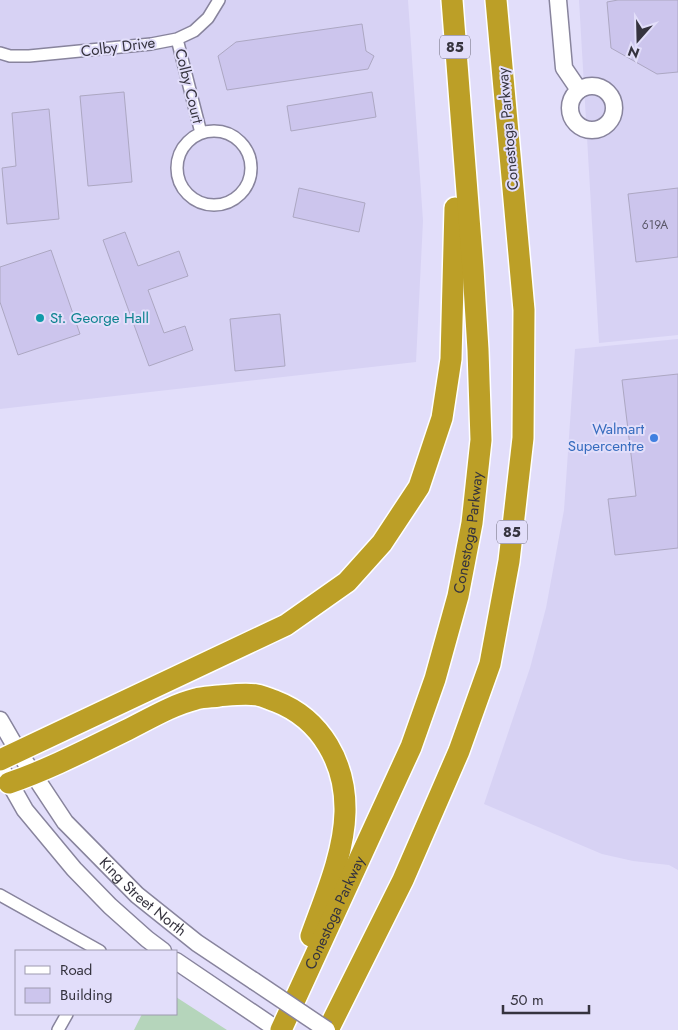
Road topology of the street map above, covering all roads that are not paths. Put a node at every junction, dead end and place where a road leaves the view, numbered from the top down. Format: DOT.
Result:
graph roads {
  1 [pos="219,0"];
  2 [pos="452,0"];
  3 [pos="496,0"];
  4 [pos="558,0"];
  5 [pos="177,39"];
  6 [pos="0,53"];
  7 [pos="579,90"];
  8 [pos="458,93"];
  9 [pos="201,133"];
  10 [pos="0,720"];
  11 [pos="9,756"];
  12 [pos="34,774"];
  13 [pos="3,778"];
  14 [pos="0,896"];
  15 [pos="98,950"];
  16 [pos="162,950"];
  17 [pos="178,962"];
  18 [pos="66,1015"];
  19 [pos="58,1030"];
  20 [pos="279,1030"];
  21 [pos="327,1030"];
  1 -- 5 [label="street, Colby Drive"];
  2 -- 8 [label="highway, Conestoga Parkway / 85"];
  3 -- 21 [label="highway, Conestoga Parkway / 85"];
  4 -- 7 [label="main road"];
  5 -- 6 [label="street, Colby Drive"];
  5 -- 9 [label="street, Colby Court"];
  8 -- 11 [label="highway"];
  8 -- 20 [label="highway, Conestoga Parkway / 85"];
  9 -- 9 [label="street, Colby Court"];
  10 -- 11 [label="main road, King Street North"];
  11 -- 12 [label="main road, King Street North"];
  12 -- 13 [label="highway"];
  12 -- 20 [label="highway"];
  12 -- 21 [label="main road, King Street North, bridge"];
  13 -- 16 [label="main road, King Street North"];
  14 -- 15 [label="street"];
  17 -- 20 [label="main road, King Street North"];
  18 -- 19 [label="street"];
}
